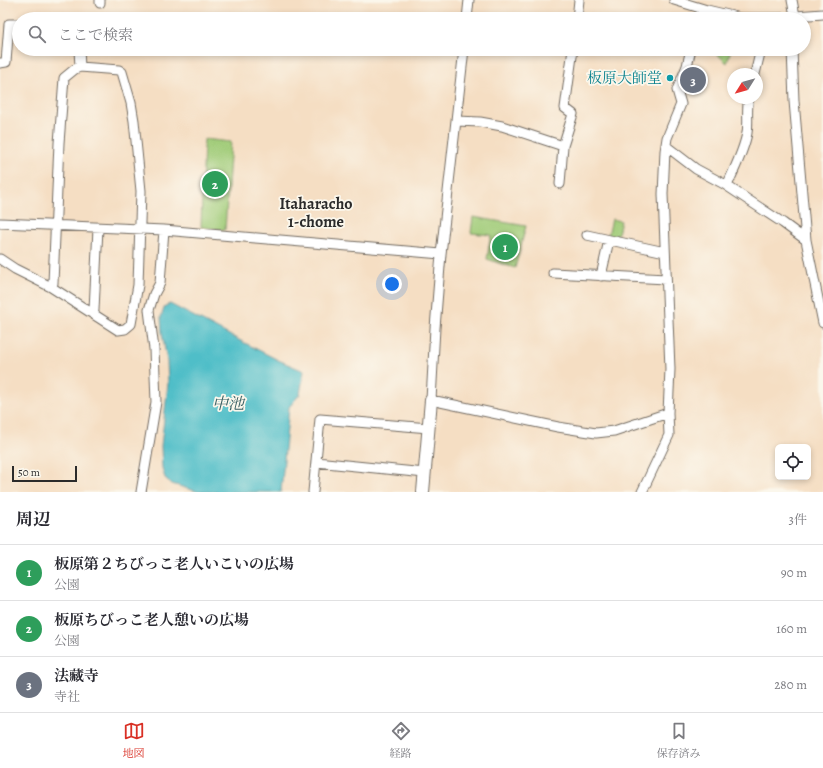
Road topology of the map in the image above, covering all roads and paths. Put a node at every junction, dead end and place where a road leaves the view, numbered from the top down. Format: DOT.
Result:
graph roads {
  1 [pos="469,0"];
  2 [pos="579,0"];
  3 [pos="674,0"];
  4 [pos="792,0"];
  5 [pos="702,9"];
  6 [pos="468,12"];
  7 [pos="577,12"];
  8 [pos="701,12"];
  9 [pos="715,12"];
  10 [pos="792,12"];
  11 [pos="823,14"];
  12 [pos="811,16"];
  13 [pos="12,24"];
  14 [pos="79,56"];
  15 [pos="463,56"];
  16 [pos="572,56"];
  17 [pos="689,56"];
  18 [pos="759,56"];
  19 [pos="792,56"];
  20 [pos="0,63"];
  21 [pos="80,67"];
  22 [pos="756,68"];
  23 [pos="747,104"];
  24 [pos="457,121"];
  25 [pos="563,146"];
  26 [pos="666,146"];
  27 [pos="560,184"];
  28 [pos="727,186"];
  29 [pos="0,223"];
  30 [pos="55,226"];
  31 [pos="98,228"];
  32 [pos="140,229"];
  33 [pos="164,230"];
  34 [pos="587,235"];
  35 [pos="609,240"];
  36 [pos="806,240"];
  37 [pos="665,252"];
  38 [pos="441,254"];
  39 [pos="0,259"];
  40 [pos="553,273"];
  41 [pos="601,276"];
  42 [pos="666,279"];
  43 [pos="51,286"];
  44 [pos="90,311"];
  45 [pos="823,323"];
  46 [pos="431,400"];
  47 [pos="668,413"];
  48 [pos="429,428"];
  49 [pos="316,462"];
  50 [pos="424,473"];
  51 [pos="141,492"];
  52 [pos="313,492"];
  53 [pos="423,492"];
  54 [pos="642,492"];
  1 -- 6 [label="street"];
  2 -- 7 [label="street"];
  3 -- 5 [label="street"];
  4 -- 10 [label="street"];
  5 -- 8 [label="street"];
  5 -- 9 [label="street"];
  11 -- 12 [label="street"];
  13 -- 20 [label="street"];
  14 -- 21 [label="street"];
  15 -- 24 [label="street"];
  16 -- 25 [label="street"];
  17 -- 26 [label="street"];
  18 -- 22 [label="street"];
  19 -- 36 [label="street"];
  21 -- 30 [label="street"];
  21 -- 32 [label="street"];
  23 -- 28 [label="street"];
  24 -- 25 [label="street"];
  24 -- 38 [label="street"];
  25 -- 27 [label="street"];
  26 -- 28 [label="street"];
  26 -- 37 [label="street"];
  28 -- 36 [label="street"];
  29 -- 30 [label="street"];
  30 -- 31 [label="street"];
  30 -- 43 [label="street"];
  31 -- 32 [label="street"];
  31 -- 44 [label="street"];
  32 -- 33 [label="street"];
  32 -- 44 [label="street"];
  33 -- 38 [label="street"];
  33 -- 51 [label="street"];
  34 -- 35 [label="street"];
  35 -- 37 [label="street"];
  35 -- 41 [label="street"];
  36 -- 45 [label="street"];
  37 -- 42 [label="street"];
  38 -- 46 [label="street"];
  39 -- 43 [label="street"];
  40 -- 41 [label="street"];
  41 -- 42 [label="street"];
  42 -- 47 [label="street"];
  43 -- 44 [label="street"];
  46 -- 47 [label="street"];
  46 -- 48 [label="street"];
  47 -- 54 [label="street"];
  48 -- 49 [label="street"];
  48 -- 50 [label="street"];
  49 -- 50 [label="street"];
  49 -- 52 [label="street"];
  50 -- 53 [label="street"];
}
